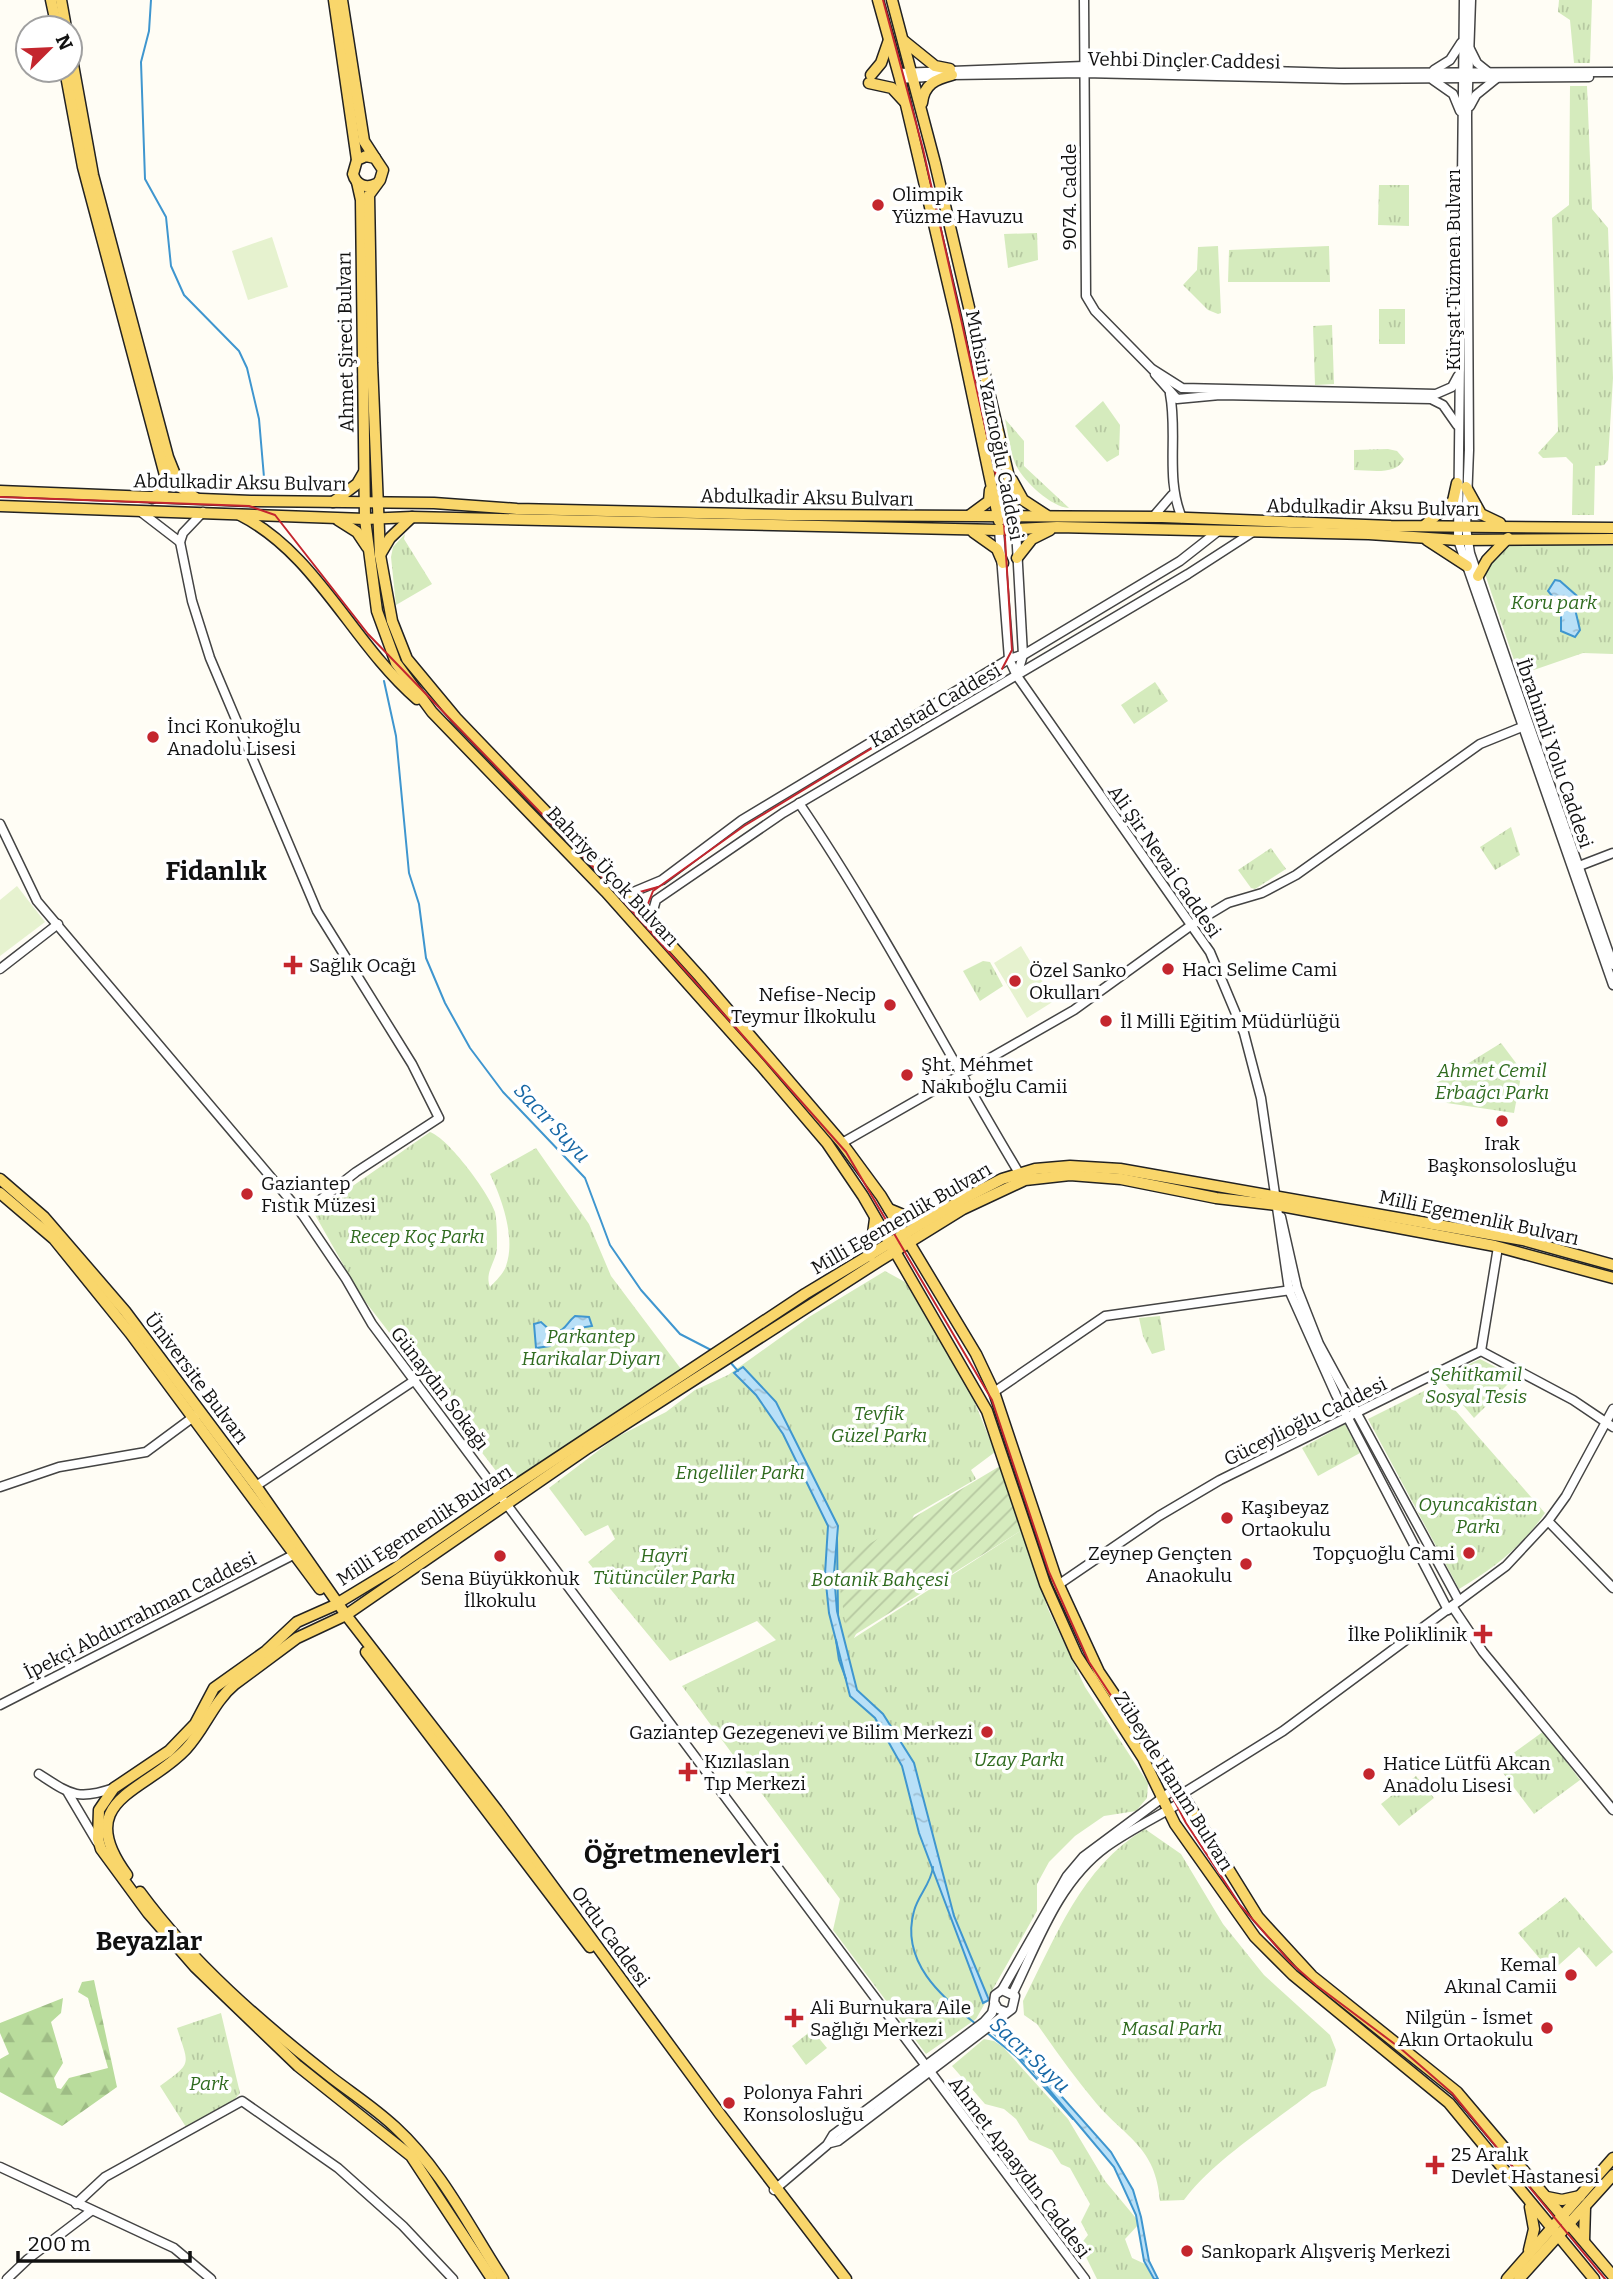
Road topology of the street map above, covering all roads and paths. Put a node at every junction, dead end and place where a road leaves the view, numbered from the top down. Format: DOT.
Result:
graph roads {
  1 [pos="334,0"];
  2 [pos="342,0"];
  3 [pos="878,0"];
  4 [pos="892,0"];
  5 [pos="1084,0"];
  6 [pos="1464,0"];
  7 [pos="1471,0"];
  8 [pos="1466,38"];
  9 [pos="902,39"];
  10 [pos="889,40"];
  11 [pos="1084,70"];
  12 [pos="1488,71"];
  13 [pos="951,72"];
  14 [pos="911,74"];
  15 [pos="1426,75"];
  16 [pos="1465,75"];
  17 [pos="1613,75"];
  18 [pos="899,76"];
  19 [pos="1499,77"];
  20 [pos="68,84"];
  21 [pos="76,84"];
  22 [pos="906,103"];
  23 [pos="921,107"];
  24 [pos="1464,115"];
  25 [pos="375,158"];
  26 [pos="357,160"];
  27 [pos="357,182"];
  28 [pos="376,184"];
  29 [pos="1152,369"];
  30 [pos="1460,373"];
  31 [pos="1179,387"];
  32 [pos="1170,395"];
  33 [pos="1181,399"];
  34 [pos="1174,415"];
  35 [pos="1459,430"];
  36 [pos="366,468"];
  37 [pos="989,472"];
  38 [pos="1009,473"];
  39 [pos="177,481"];
  40 [pos="166,485"];
  41 [pos="1462,485"];
  42 [pos="0,491"];
  43 [pos="1172,495"];
  44 [pos="151,498"];
  45 [pos="197,499"];
  46 [pos="365,502"];
  47 [pos="378,502"];
  48 [pos="333,503"];
  49 [pos="0,506"];
  50 [pos="141,512"];
  51 [pos="203,512"];
  52 [pos="236,513"];
  53 [pos="331,517"];
  54 [pos="412,517"];
  55 [pos="965,517"];
  56 [pos="999,517"];
  57 [pos="1153,517"];
  58 [pos="1014,518"];
  59 [pos="1182,518"];
  60 [pos="365,519"];
  61 [pos="379,519"];
  62 [pos="1059,522"];
  63 [pos="1424,525"];
  64 [pos="1508,525"];
  65 [pos="1461,527"];
  66 [pos="1613,528"];
  67 [pos="962,529"];
  68 [pos="1016,529"];
  69 [pos="999,530"];
  70 [pos="1254,531"];
  71 [pos="1217,532"];
  72 [pos="1424,538"];
  73 [pos="1508,538"];
  74 [pos="1613,539"];
  75 [pos="1463,540"];
  76 [pos="180,542"];
  77 [pos="368,550"];
  78 [pos="380,555"];
  79 [pos="1017,558"];
  80 [pos="1003,562"];
  81 [pos="1467,566"];
  82 [pos="1478,576"];
  83 [pos="1023,655"];
  84 [pos="1009,659"];
  85 [pos="1017,676"];
  86 [pos="432,712"];
  87 [pos="1522,726"];
  88 [pos="799,803"];
  89 [pos="0,824"];
  90 [pos="1613,853"];
  91 [pos="1574,868"];
  92 [pos="626,894"];
  93 [pos="650,921"];
  94 [pos="58,924"];
  95 [pos="1193,924"];
  96 [pos="1613,965"];
  97 [pos="0,969"];
  98 [pos="1613,985"];
  99 [pos="962,1072"];
  100 [pos="842,1143"];
  101 [pos="1019,1173"];
  102 [pos="0,1180"];
  103 [pos="0,1193"];
  104 [pos="1276,1200"];
  105 [pos="889,1209"];
  106 [pos="302,1214"];
  107 [pos="875,1218"];
  108 [pos="926,1227"];
  109 [pos="908,1239"];
  110 [pos="1498,1247"];
  111 [pos="892,1249"];
  112 [pos="875,1258"];
  113 [pos="901,1263"];
  114 [pos="922,1264"];
  115 [pos="1613,1265"];
  116 [pos="1613,1278"];
  117 [pos="1293,1289"];
  118 [pos="1481,1351"];
  119 [pos="415,1380"];
  120 [pos="994,1392"];
  121 [pos="1613,1409"];
  122 [pos="197,1414"];
  123 [pos="1352,1416"];
  124 [pos="1610,1425"];
  125 [pos="256,1486"];
  126 [pos="0,1487"];
  127 [pos="503,1499"];
  128 [pos="1548,1521"];
  129 [pos="295,1554"];
  130 [pos="1058,1585"];
  131 [pos="1613,1588"];
  132 [pos="335,1604"];
  133 [pos="1453,1606"];
  134 [pos="343,1616"];
  135 [pos="0,1704"];
  136 [pos="39,1773"];
  137 [pos="1153,1777"];
  138 [pos="114,1787"];
  139 [pos="68,1793"];
  140 [pos="1182,1794"];
  141 [pos="1162,1796"];
  142 [pos="1150,1805"];
  143 [pos="1168,1810"];
  144 [pos="1613,1810"];
  145 [pos="1155,1816"];
  146 [pos="1175,1824"];
  147 [pos="102,1849"];
  148 [pos="1002,1990"];
  149 [pos="1013,1993"];
  150 [pos="994,2005"];
  151 [pos="1006,2012"];
  152 [pos="929,2069"];
  153 [pos="1613,2158"];
  154 [pos="0,2167"];
  155 [pos="1613,2177"];
  156 [pos="776,2188"];
  157 [pos="1545,2196"];
  158 [pos="1527,2200"];
  159 [pos="1583,2201"];
  160 [pos="76,2204"];
  161 [pos="91,2211"];
  162 [pos="1566,2219"];
  163 [pos="1554,2233"];
  164 [pos="1584,2241"];
  165 [pos="1570,2252"];
  166 [pos="1527,2254"];
  167 [pos="1540,2256"];
  168 [pos="1613,2276"];
  169 [pos="7,2279"];
  170 [pos="211,2279"];
  171 [pos="453,2279"];
  172 [pos="492,2279"];
  173 [pos="503,2279"];
  174 [pos="844,2279"];
  175 [pos="1085,2279"];
  176 [pos="1507,2279"];
  177 [pos="1519,2279"];
  178 [pos="1594,2279"];
  1 -- 26 [label="main road"];
  2 -- 25 [label="main road"];
  3 -- 10 [label="main road, Muhsin Yazıcıoğlu Caddesi"];
  4 -- 9 [label="main road, Muhsin Yazıcıoğlu Caddesi"];
  5 -- 11 [label="street, 9074. Cadde"];
  6 -- 8 [label="street, Kürşat Tüzmen Bulvarı"];
  7 -- 8 [label="street, Kürşat Tüzmen Bulvarı"];
  8 -- 12 [label="street"];
  8 -- 15 [label="street"];
  8 -- 16 [label="street, Kürşat Tüzmen Bulvarı"];
  9 -- 13 [label="main road"];
  9 -- 14 [label="main road, Muhsin Yazıcıoğlu Caddesi"];
  10 -- 18 [label="main road, Muhsin Yazıcıoğlu Caddesi"];
  10 -- 22 [label="main road"];
  11 -- 13 [label="street, Vehbi Dinçler Caddesi"];
  11 -- 15 [label="street, Vehbi Dinçler Caddesi"];
  11 -- 29 [label="street, 9074. Cadde"];
  12 -- 16 [label="street"];
  12 -- 17 [label="street"];
  13 -- 14 [label="street, Vehbi Dinçler Caddesi"];
  13 -- 23 [label="main road"];
  14 -- 18 [label="street, Vehbi Dinçler Caddesi"];
  14 -- 23 [label="main road, Muhsin Yazıcıoğlu Caddesi"];
  15 -- 16 [label="street, Vehbi Dinçler Caddesi"];
  15 -- 24 [label="street"];
  16 -- 19 [label="street"];
  16 -- 24 [label="street, Kürşat Tüzmen Bulvarı"];
  17 -- 19 [label="street"];
  18 -- 22 [label="main road, Muhsin Yazıcıoğlu Caddesi"];
  19 -- 24 [label="street"];
  20 -- 40 [label="main road"];
  21 -- 39 [label="main road"];
  22 -- 37 [label="main road, Muhsin Yazıcıoğlu Caddesi"];
  23 -- 38 [label="main road, Muhsin Yazıcıoğlu Caddesi"];
  24 -- 30 [label="street, Kürşat Tüzmen Bulvarı"];
  24 -- 41 [label="street, Kürşat Tüzmen Bulvarı"];
  25 -- 26 [label="main road"];
  25 -- 28 [label="main road"];
  26 -- 27 [label="main road"];
  27 -- 28 [label="main road"];
  27 -- 36 [label="main road, Ahmet Şireci Bulvarı"];
  28 -- 47 [label="main road, Bahriye Üçok Bulvarı"];
  29 -- 31 [label="street, 9074. Cadde"];
  29 -- 32 [label="street, 9074. Cadde"];
  30 -- 31 [label="street"];
  30 -- 35 [label="street, Kürşat Tüzmen Bulvarı"];
  31 -- 32 [label="street"];
  31 -- 33 [label="street"];
  32 -- 33 [label="street"];
  32 -- 34 [label="street"];
  33 -- 34 [label="street"];
  33 -- 35 [label="street"];
  34 -- 43 [label="street"];
  35 -- 41 [label="street, Kürşat Tüzmen Bulvarı"];
  36 -- 46 [label="main road, Ahmet Şireci Bulvarı"];
  36 -- 48 [label="main road"];
  37 -- 55 [label="main road"];
  37 -- 56 [label="main road, Muhsin Yazıcıoğlu Caddesi"];
  38 -- 58 [label="main road, Muhsin Yazıcıoğlu Caddesi"];
  38 -- 62 [label="main road"];
  39 -- 40 [label="main road"];
  39 -- 45 [label="main road"];
  40 -- 44 [label="main road"];
  41 -- 63 [label="main road"];
  41 -- 64 [label="main road"];
  41 -- 65 [label="street, Kürşat Tüzmen Bulvarı"];
  42 -- 44 [label="main road, Abdulkadir Aksu Bulvarı"];
  43 -- 57 [label="street"];
  43 -- 59 [label="street"];
  44 -- 45 [label="main road, Abdulkadir Aksu Bulvarı"];
  45 -- 48 [label="main road, Abdulkadir Aksu Bulvarı"];
  46 -- 47 [label="main road, Abdulkadir Aksu Bulvarı"];
  46 -- 48 [label="main road, Abdulkadir Aksu Bulvarı"];
  46 -- 60 [label="main road, Bahriye Üçok Bulvarı"];
  47 -- 55 [label="main road, Abdulkadir Aksu Bulvarı"];
  47 -- 61 [label="main road, Bahriye Üçok Bulvarı"];
  49 -- 50 [label="main road, Abdulkadir Aksu Bulvarı"];
  50 -- 51 [label="main road, Abdulkadir Aksu Bulvarı"];
  50 -- 76 [label="street"];
  51 -- 52 [label="main road, Abdulkadir Aksu Bulvarı"];
  51 -- 76 [label="street"];
  52 -- 53 [label="main road, Abdulkadir Aksu Bulvarı"];
  52 -- 86 [label="main road"];
  53 -- 60 [label="main road, Abdulkadir Aksu Bulvarı"];
  53 -- 77 [label="main road"];
  54 -- 61 [label="main road, Abdulkadir Aksu Bulvarı"];
  54 -- 67 [label="main road, Abdulkadir Aksu Bulvarı"];
  54 -- 78 [label="main road"];
  55 -- 56 [label="main road, Abdulkadir Aksu Bulvarı"];
  56 -- 58 [label="main road, Abdulkadir Aksu Bulvarı"];
  56 -- 69 [label="main road, Muhsin Yazıcıoğlu Caddesi"];
  57 -- 59 [label="main road, Abdulkadir Aksu Bulvarı"];
  57 -- 62 [label="main road, Abdulkadir Aksu Bulvarı"];
  58 -- 62 [label="main road, Abdulkadir Aksu Bulvarı"];
  58 -- 68 [label="main road, Muhsin Yazıcıoğlu Caddesi"];
  59 -- 63 [label="main road, Abdulkadir Aksu Bulvarı"];
  60 -- 61 [label="main road, Abdulkadir Aksu Bulvarı"];
  60 -- 77 [label="main road, Bahriye Üçok Bulvarı"];
  61 -- 78 [label="main road, Bahriye Üçok Bulvarı"];
  62 -- 68 [label="main road, Abdulkadir Aksu Bulvarı"];
  62 -- 71 [label="main road, Abdulkadir Aksu Bulvarı"];
  62 -- 79 [label="main road"];
  63 -- 65 [label="main road, Abdulkadir Aksu Bulvarı"];
  64 -- 65 [label="main road, Abdulkadir Aksu Bulvarı"];
  64 -- 66 [label="main road, Abdulkadir Aksu Bulvarı"];
  65 -- 75 [label="street, Kürşat Tüzmen Bulvarı"];
  67 -- 69 [label="main road, Abdulkadir Aksu Bulvarı"];
  67 -- 80 [label="main road"];
  68 -- 69 [label="main road, Abdulkadir Aksu Bulvarı"];
  68 -- 79 [label="street, Muhsin Yazıcıoğlu Caddesi"];
  69 -- 80 [label="street, Muhsin Yazıcıoğlu Caddesi"];
  70 -- 71 [label="main road, Abdulkadir Aksu Bulvarı"];
  70 -- 72 [label="main road, Abdulkadir Aksu Bulvarı"];
  70 -- 85 [label="street, Karlstad Caddesi"];
  71 -- 83 [label="street, Karlstad Caddesi"];
  72 -- 75 [label="main road, Abdulkadir Aksu Bulvarı"];
  72 -- 81 [label="main road"];
  73 -- 74 [label="main road, Abdulkadir Aksu Bulvarı"];
  73 -- 75 [label="main road, Abdulkadir Aksu Bulvarı"];
  73 -- 82 [label="main road"];
  75 -- 81 [label="street"];
  75 -- 82 [label="street, İbrahimli Yolu Caddesi"];
  76 -- 106 [label="street"];
  77 -- 86 [label="main road, Bahriye Üçok Bulvarı"];
  78 -- 92 [label="main road, Bahriye Üçok Bulvarı"];
  79 -- 83 [label="street, Muhsin Yazıcıoğlu Caddesi"];
  80 -- 84 [label="street, Muhsin Yazıcıoğlu Caddesi"];
  81 -- 87 [label="street"];
  82 -- 91 [label="street, İbrahimli Yolu Caddesi"];
  83 -- 84 [label="street, Karlstad Caddesi"];
  83 -- 85 [label="street, Muhsin Yazıcıoğlu Caddesi"];
  84 -- 85 [label="street, Muhsin Yazıcıoğlu Caddesi"];
  84 -- 92 [label="street, Karlstad Caddesi"];
  85 -- 88 [label="street, Karlstad Caddesi"];
  85 -- 95 [label="street, Ali Şir Nevai Caddesi"];
  86 -- 107 [label="main road, Bahriye Üçok Bulvarı"];
  87 -- 91 [label="street"];
  87 -- 95 [label="street"];
  88 -- 93 [label="street, Karlstad Caddesi"];
  88 -- 99 [label="street"];
  89 -- 94 [label="street, Günaydın Sokağı"];
  90 -- 91 [label="street"];
  91 -- 96 [label="street, İbrahimli Yolu Caddesi"];
  91 -- 98 [label="street"];
  92 -- 93 [label="main road, Bahriye Üçok Bulvarı"];
  93 -- 100 [label="main road, Bahriye Üçok Bulvarı"];
  94 -- 97 [label="street"];
  94 -- 106 [label="street, Günaydın Sokağı"];
  95 -- 99 [label="street"];
  95 -- 104 [label="street, Ali Şir Nevai Caddesi"];
  99 -- 100 [label="street"];
  99 -- 101 [label="street"];
  100 -- 105 [label="main road, Bahriye Üçok Bulvarı"];
  101 -- 104 [label="main road, Milli Egemenlik Bulvarı"];
  101 -- 108 [label="main road, Milli Egemenlik Bulvarı"];
  102 -- 122 [label="main road, Üniversite Bulvarı"];
  103 -- 122 [label="main road, Üniversite Bulvarı"];
  104 -- 108 [label="main road, Milli Egemenlik Bulvarı"];
  104 -- 110 [label="main road, Milli Egemenlik Bulvarı"];
  104 -- 115 [label="main road, Milli Egemenlik Bulvarı"];
  104 -- 117 [label="street, Ali Şir Nevai Caddesi"];
  105 -- 108 [label="main road"];
  105 -- 109 [label="main road, Bahriye Üçok Bulvarı"];
  106 -- 119 [label="street, Günaydın Sokağı"];
  107 -- 111 [label="main road, Bahriye Üçok Bulvarı"];
  107 -- 112 [label="main road"];
  108 -- 109 [label="main road, Milli Egemenlik Bulvarı"];
  108 -- 114 [label="main road"];
  109 -- 111 [label="main road, Milli Egemenlik Bulvarı"];
  109 -- 114 [label="main road, Zübeyde Hanım Bulvarı"];
  110 -- 116 [label="main road, Milli Egemenlik Bulvarı"];
  110 -- 118 [label="street"];
  111 -- 112 [label="main road, Milli Egemenlik Bulvarı"];
  111 -- 113 [label="main road, Zübeyde Hanım Bulvarı"];
  112 -- 113 [label="main road"];
  112 -- 127 [label="main road, Milli Egemenlik Bulvarı"];
  112 -- 127 [label="main road, Milli Egemenlik Bulvarı"];
  113 -- 137 [label="main road, Zübeyde Hanım Bulvarı"];
  114 -- 120 [label="main road, Zübeyde Hanım Bulvarı"];
  117 -- 120 [label="street"];
  117 -- 123 [label="street, Ali Şir Nevai Caddesi"];
  118 -- 123 [label="street, Güceylioğlu Caddesi"];
  118 -- 124 [label="street"];
  119 -- 125 [label="street"];
  119 -- 127 [label="street, Günaydın Sokağı"];
  120 -- 130 [label="main road, Zübeyde Hanım Bulvarı"];
  121 -- 124 [label="street"];
  122 -- 125 [label="main road, Üniversite Bulvarı"];
  122 -- 126 [label="street"];
  122 -- 129 [label="main road, Üniversite Bulvarı"];
  123 -- 130 [label="street, Güceylioğlu Caddesi"];
  123 -- 133 [label="street"];
  123 -- 133 [label="street"];
  124 -- 128 [label="street"];
  125 -- 132 [label="main road, Üniversite Bulvarı"];
  127 -- 132 [label="main road, Milli Egemenlik Bulvarı"];
  127 -- 134 [label="main road, Milli Egemenlik Bulvarı"];
  127 -- 152 [label="street, Günaydın Sokağı"];
  128 -- 131 [label="street"];
  128 -- 133 [label="street"];
  129 -- 132 [label="main road, Üniversite Bulvarı"];
  129 -- 135 [label="street, İpekçi Abdurrahman Caddesi"];
  130 -- 140 [label="main road, Zübeyde Hanım Bulvarı"];
  132 -- 134 [label="main road, Üniversite Bulvarı"];
  132 -- 138 [label="main road, Milli Egemenlik Bulvarı"];
  133 -- 140 [label="street"];
  133 -- 144 [label="street"];
  134 -- 156 [label="main road, Ordu Caddesi"];
  134 -- 173 [label="main road, Milli Egemenlik Bulvarı"];
  136 -- 139 [label="street"];
  137 -- 141 [label="main road, Zübeyde Hanım Bulvarı"];
  137 -- 142 [label="street"];
  138 -- 139 [label="street"];
  138 -- 147 [label="main road"];
  139 -- 147 [label="street"];
  140 -- 141 [label="street"];
  140 -- 143 [label="street"];
  140 -- 157 [label="main road, Zübeyde Hanım Bulvarı"];
  141 -- 142 [label="street"];
  141 -- 143 [label="main road, Zübeyde Hanım Bulvarı"];
  142 -- 148 [label="street"];
  143 -- 145 [label="street"];
  143 -- 146 [label="main road, Zübeyde Hanım Bulvarı"];
  145 -- 146 [label="street"];
  145 -- 149 [label="street"];
  146 -- 158 [label="main road, Zübeyde Hanım Bulvarı"];
  147 -- 172 [label="main road"];
  148 -- 149 [label="street"];
  148 -- 150 [label="street"];
  149 -- 151 [label="street"];
  150 -- 151 [label="street"];
  150 -- 152 [label="street"];
  151 -- 152 [label="street"];
  152 -- 156 [label="street"];
  152 -- 175 [label="street, Ahmet Apaaydın Caddesi"];
  153 -- 159 [label="main road"];
  154 -- 160 [label="street"];
  155 -- 159 [label="main road"];
  156 -- 174 [label="main road, Ordu Caddesi"];
  157 -- 159 [label="main road"];
  157 -- 162 [label="main road, Zübeyde Hanım Bulvarı"];
  158 -- 163 [label="main road, Zübeyde Hanım Bulvarı"];
  158 -- 166 [label="main road"];
  159 -- 162 [label="main road"];
  159 -- 164 [label="main road"];
  160 -- 161 [label="street"];
  160 -- 171 [label="street"];
  161 -- 169 [label="street"];
  161 -- 170 [label="street"];
  162 -- 163 [label="main road"];
  162 -- 164 [label="main road, Zübeyde Hanım Bulvarı"];
  163 -- 165 [label="main road, Zübeyde Hanım Bulvarı"];
  163 -- 166 [label="main road"];
  163 -- 167 [label="main road"];
  164 -- 168 [label="main road, Zübeyde Hanım Bulvarı"];
  165 -- 167 [label="main road"];
  165 -- 178 [label="main road, Zübeyde Hanım Bulvarı"];
  166 -- 176 [label="main road"];
  167 -- 177 [label="main road"];
}
